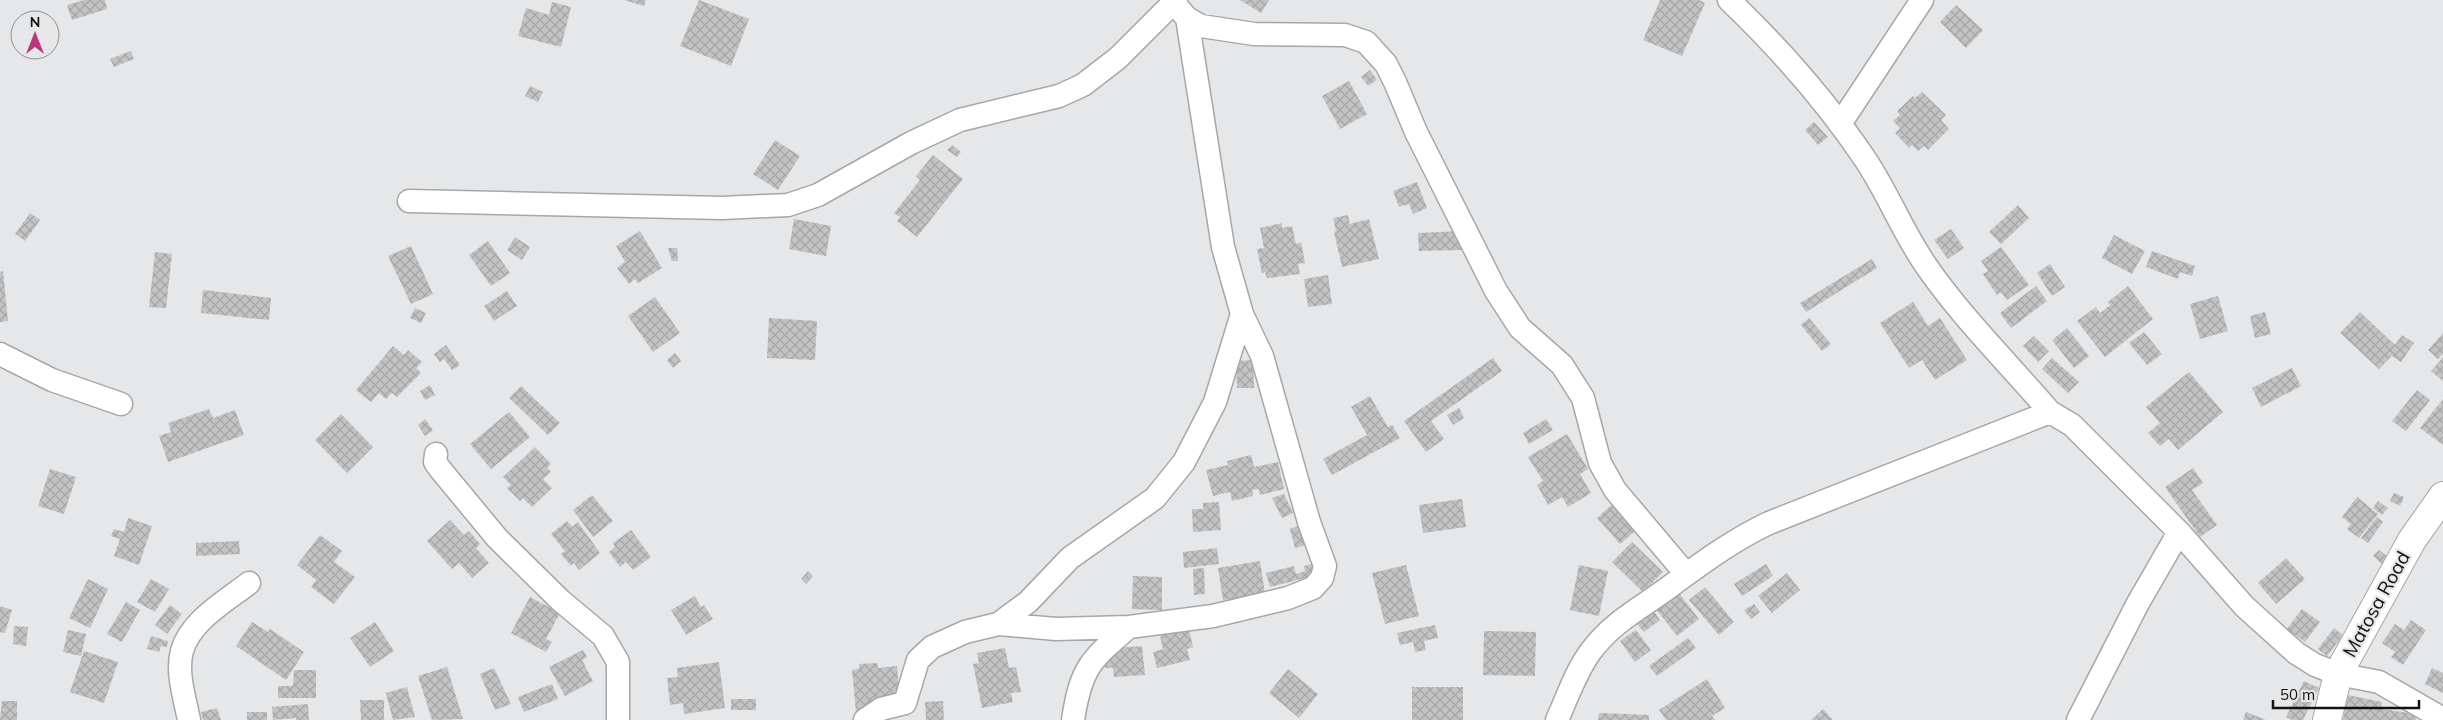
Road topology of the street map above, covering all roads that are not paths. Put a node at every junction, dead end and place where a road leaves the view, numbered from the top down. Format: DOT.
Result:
graph roads {
  1 [pos="1729,0"];
  2 [pos="1922,0"];
  3 [pos="1177,5"];
  4 [pos="1840,124"];
  5 [pos="409,201"];
  6 [pos="1242,314"];
  7 [pos="0,354"];
  8 [pos="121,404"];
  9 [pos="2050,412"];
  10 [pos="436,454"];
  11 [pos="2443,496"];
  12 [pos="2179,532"];
  13 [pos="1686,574"];
  14 [pos="248,583"];
  15 [pos="998,624"];
  16 [pos="1130,627"];
  17 [pos="2338,674"];
  18 [pos="2443,719"];
  19 [pos="189,720"];
  20 [pos="618,720"];
  21 [pos="865,720"];
  22 [pos="1073,720"];
  23 [pos="1557,720"];
  24 [pos="2078,720"];
  25 [pos="2327,720"];
  1 -- 4 [label="street"];
  2 -- 4 [label="street"];
  3 -- 5 [label="street"];
  3 -- 6 [label="street"];
  3 -- 13 [label="street"];
  4 -- 9 [label="street"];
  6 -- 15 [label="street"];
  6 -- 16 [label="street"];
  7 -- 8 [label="street"];
  9 -- 12 [label="street"];
  9 -- 13 [label="street"];
  10 -- 20 [label="street"];
  11 -- 17 [label="street, Matosa Road"];
  12 -- 17 [label="street"];
  12 -- 24 [label="street"];
  13 -- 23 [label="street"];
  14 -- 19 [label="street"];
  15 -- 16 [label="street"];
  15 -- 21 [label="street"];
  16 -- 22 [label="street"];
  17 -- 18 [label="street"];
  17 -- 25 [label="street, Matosa Road"];
}
